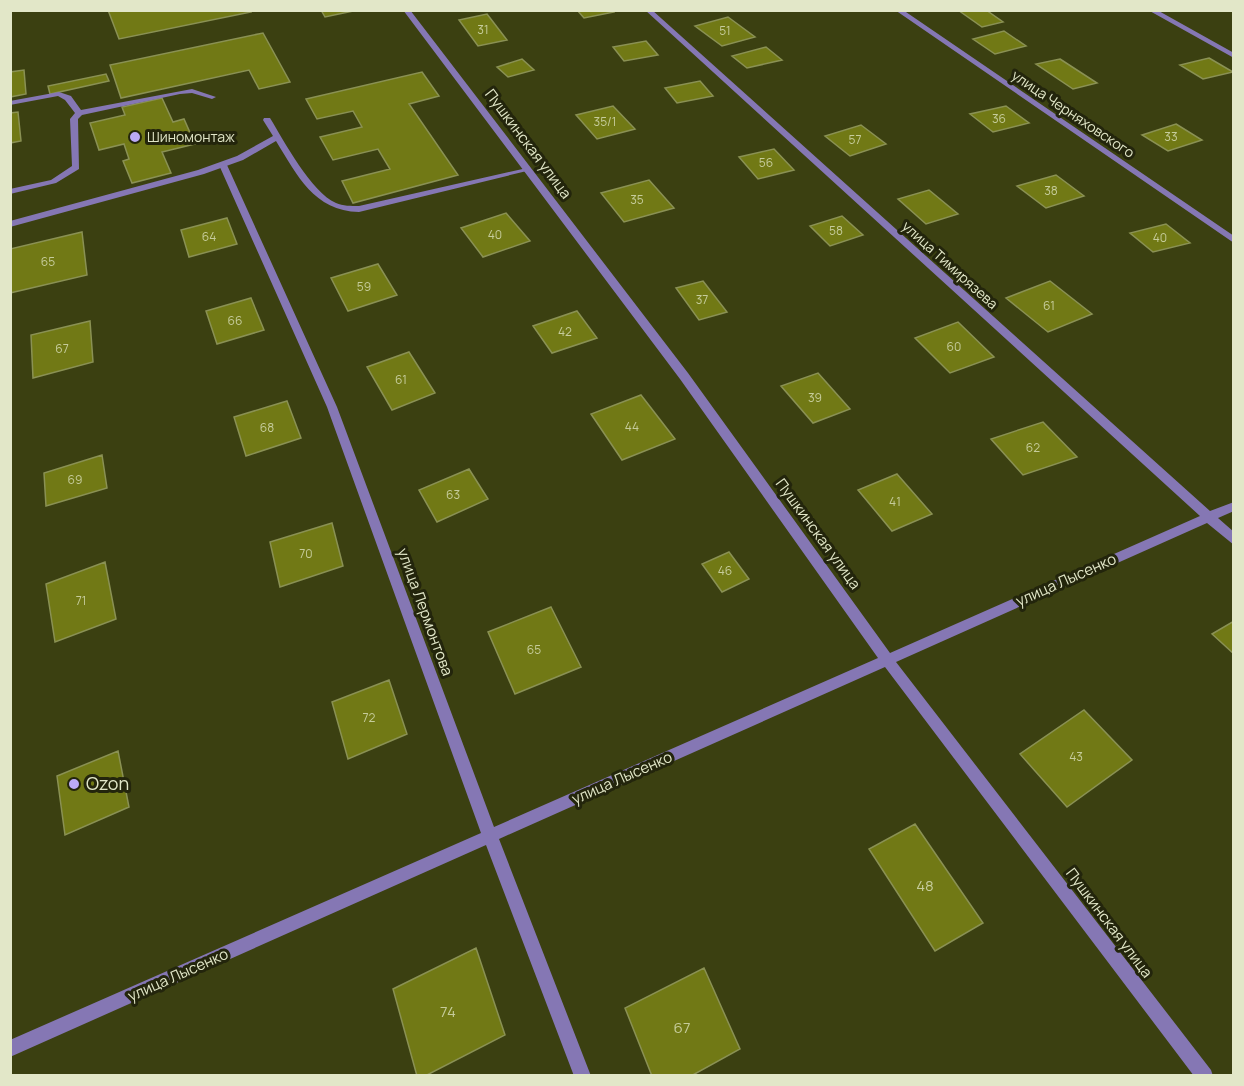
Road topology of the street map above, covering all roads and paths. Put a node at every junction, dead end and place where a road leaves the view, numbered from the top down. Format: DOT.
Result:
graph roads {
  1 [pos="406,10"];
  2 [pos="648,10"];
  3 [pos="898,10"];
  4 [pos="1151,10"];
  5 [pos="1233,56"];
  6 [pos="212,97"];
  7 [pos="10,103"];
  8 [pos="79,113"];
  9 [pos="267,120"];
  10 [pos="277,137"];
  11 [pos="223,165"];
  12 [pos="527,170"];
  13 [pos="10,192"];
  14 [pos="10,224"];
  15 [pos="1233,240"];
  16 [pos="1233,506"];
  17 [pos="1207,516"];
  18 [pos="1233,540"];
  19 [pos="888,661"];
  20 [pos="490,836"];
  21 [pos="10,1049"];
  22 [pos="584,1076"];
  23 [pos="1205,1076"];
  1 -- 12 [label="street, Пушкинская улица"];
  2 -- 17 [label="street, улица Тимирязева"];
  3 -- 15 [label="street, улица Черняховского"];
  4 -- 5 [label="street"];
  6 -- 8 [label="street"];
  7 -- 8 [label="street"];
  8 -- 13 [label="street"];
  9 -- 10 [label="street"];
  10 -- 11 [label="street"];
  10 -- 12 [label="street"];
  11 -- 14 [label="street"];
  11 -- 20 [label="street, улица Лермонтова"];
  12 -- 19 [label="street, Пушкинская улица"];
  16 -- 17 [label="street, улица Лысенко"];
  17 -- 18 [label="street, улица Тимирязева"];
  17 -- 19 [label="street, улица Лысенко"];
  19 -- 20 [label="street, улица Лысенко"];
  19 -- 23 [label="street, Пушкинская улица"];
  20 -- 21 [label="street, улица Лысенко"];
  20 -- 22 [label="street, улица Лермонтова"];
}
